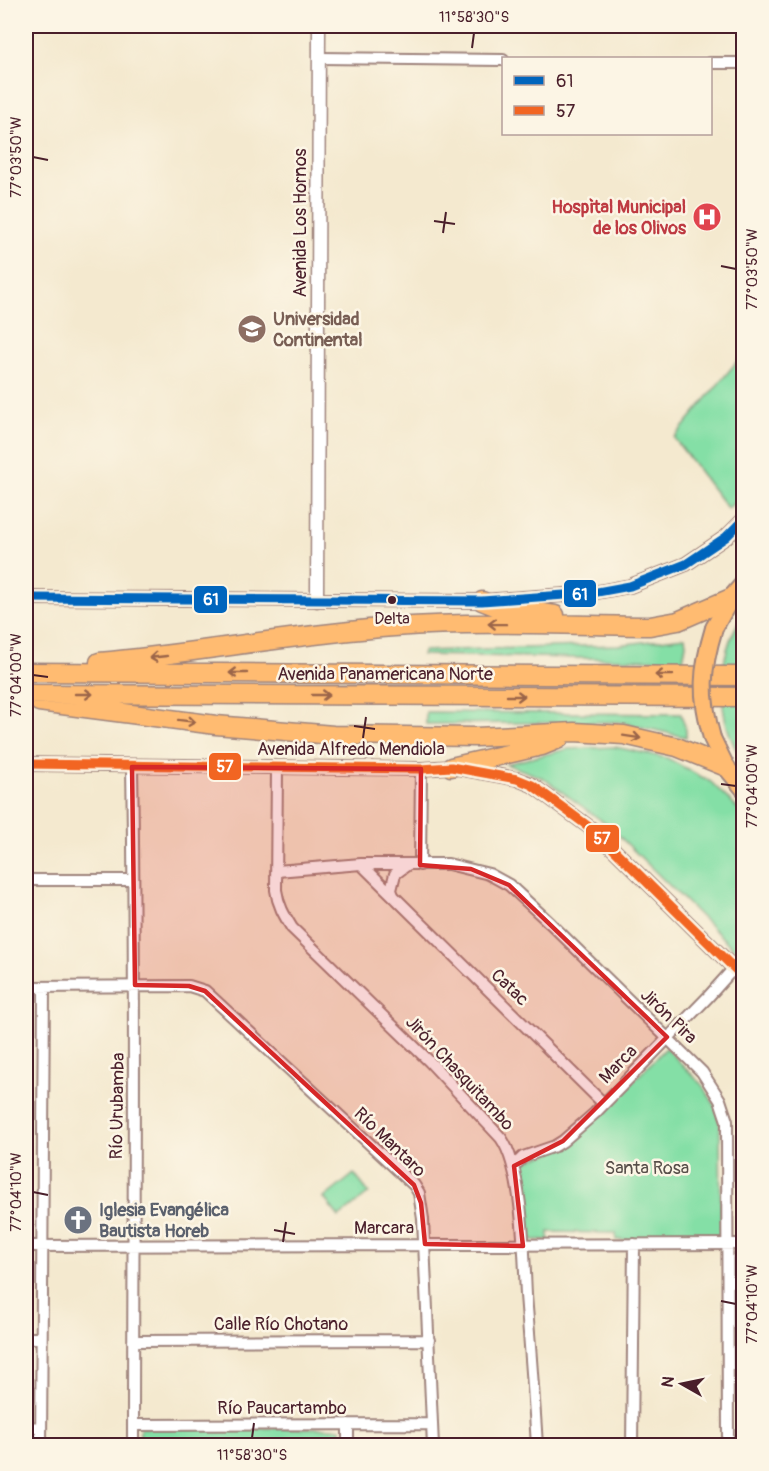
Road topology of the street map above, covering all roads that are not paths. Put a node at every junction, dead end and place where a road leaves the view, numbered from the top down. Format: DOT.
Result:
graph roads {
  1 [pos="319,26"];
  2 [pos="319,58"];
  3 [pos="502,60"];
  4 [pos="712,63"];
  5 [pos="744,63"];
  6 [pos="744,519"];
  7 [pos="744,583"];
  8 [pos="26,598"];
  9 [pos="731,598"];
  10 [pos="317,601"];
  11 [pos="482,601"];
  12 [pos="598,625"];
  13 [pos="26,671"];
  14 [pos="744,676"];
  15 [pos="26,694"];
  16 [pos="744,697"];
  17 [pos="26,699"];
  18 [pos="574,732"];
  19 [pos="26,764"];
  20 [pos="132,767"];
  21 [pos="277,767"];
  22 [pos="451,767"];
  23 [pos="726,767"];
  24 [pos="421,769"];
  25 [pos="744,789"];
  26 [pos="361,864"];
  27 [pos="407,865"];
  28 [pos="420,865"];
  29 [pos="277,871"];
  30 [pos="26,880"];
  31 [pos="133,880"];
  32 [pos="393,895"];
  33 [pos="739,973"];
  34 [pos="135,985"];
  35 [pos="26,987"];
  36 [pos="44,987"];
  37 [pos="668,1037"];
  38 [pos="603,1103"];
  39 [pos="514,1166"];
  40 [pos="425,1244"];
  41 [pos="634,1244"];
  42 [pos="744,1244"];
  43 [pos="132,1245"];
  44 [pos="728,1245"];
  45 [pos="26,1246"];
  46 [pos="42,1246"];
  47 [pos="523,1246"];
  48 [pos="26,1338"];
  49 [pos="41,1338"];
  50 [pos="429,1340"];
  51 [pos="133,1341"];
  52 [pos="348,1424"];
  53 [pos="432,1424"];
  54 [pos="133,1425"];
  55 [pos="41,1427"];
  56 [pos="26,1428"];
  57 [pos="41,1446"];
  58 [pos="133,1446"];
  59 [pos="348,1446"];
  60 [pos="433,1446"];
  61 [pos="537,1446"];
  62 [pos="632,1446"];
  63 [pos="728,1446"];
  1 -- 2 [label="street, Avenida Los Hornos"];
  2 -- 3 [label="street"];
  2 -- 10 [label="street, Avenida Los Hornos"];
  4 -- 5 [label="street"];
  6 -- 11 [label="main road"];
  7 -- 9 [label="highway"];
  8 -- 10 [label="main road"];
  9 -- 12 [label="highway"];
  9 -- 23 [label="highway, bridge"];
  10 -- 11 [label="main road"];
  11 -- 12 [label="highway"];
  12 -- 13 [label="highway, one-way"];
  14 -- 13 [label="highway, Avenida Panamericana Norte, one-way"];
  15 -- 16 [label="highway, Avenida Panamericana Norte, one-way"];
  17 -- 18 [label="highway, one-way"];
  18 -- 22 [label="highway"];
  18 -- 23 [label="highway, one-way"];
  19 -- 20 [label="main road, Avenida Alfredo Mendiola"];
  20 -- 21 [label="main road, Avenida Alfredo Mendiola"];
  20 -- 31 [label="street, Río Urubamba"];
  21 -- 24 [label="main road, Avenida Alfredo Mendiola"];
  21 -- 29 [label="street, Jirón Chasquitambo"];
  22 -- 24 [label="main road, Avenida Alfredo Mendiola"];
  22 -- 33 [label="main road, Avenida Alfredo Mendiola"];
  23 -- 25 [label="highway"];
  24 -- 28 [label="street"];
  26 -- 27 [label="street, Jirón Pira"];
  26 -- 29 [label="street, Jirón Pira"];
  26 -- 32 [label="street, Catac"];
  27 -- 28 [label="street, Jirón Pira"];
  27 -- 32 [label="street"];
  28 -- 37 [label="street, Jirón Pira"];
  29 -- 39 [label="street, Jirón Chasquitambo"];
  30 -- 31 [label="street"];
  31 -- 34 [label="street, Río Urubamba"];
  32 -- 38 [label="street, Catac"];
  33 -- 37 [label="street, Marca"];
  34 -- 36 [label="street, Río Mantaro"];
  34 -- 40 [label="street, Río Mantaro"];
  34 -- 43 [label="street, Río Urubamba"];
  35 -- 36 [label="street, Río Mantaro"];
  36 -- 46 [label="street"];
  37 -- 38 [label="street, Marca"];
  37 -- 44 [label="street, Jirón Pira"];
  38 -- 39 [label="street, Marca"];
  39 -- 47 [label="street, Jirón Chasquitambo"];
  40 -- 43 [label="street, Marcara"];
  40 -- 47 [label="street, Marcara"];
  40 -- 50 [label="street, Río Mantaro"];
  41 -- 44 [label="street, Marcara"];
  41 -- 47 [label="street, Marcara"];
  41 -- 62 [label="street"];
  42 -- 44 [label="street, Marcara"];
  43 -- 46 [label="street, Marcara"];
  43 -- 51 [label="street, Río Urubamba"];
  44 -- 63 [label="street, Jirón Pira"];
  45 -- 46 [label="street, Marcara"];
  46 -- 49 [label="street"];
  47 -- 61 [label="street, Jirón Chasquitambo"];
  48 -- 49 [label="street"];
  49 -- 55 [label="street"];
  50 -- 51 [label="street, Calle Río Chotano"];
  50 -- 53 [label="street, Río Mantaro"];
  51 -- 54 [label="street, Río Urubamba"];
  52 -- 53 [label="street, Río Paucartambo"];
  52 -- 54 [label="street, Río Paucartambo"];
  52 -- 59 [label="street"];
  53 -- 60 [label="street, Río Mantaro"];
  54 -- 58 [label="street, Río Urubamba"];
  55 -- 56 [label="street"];
  55 -- 57 [label="street"];
}
